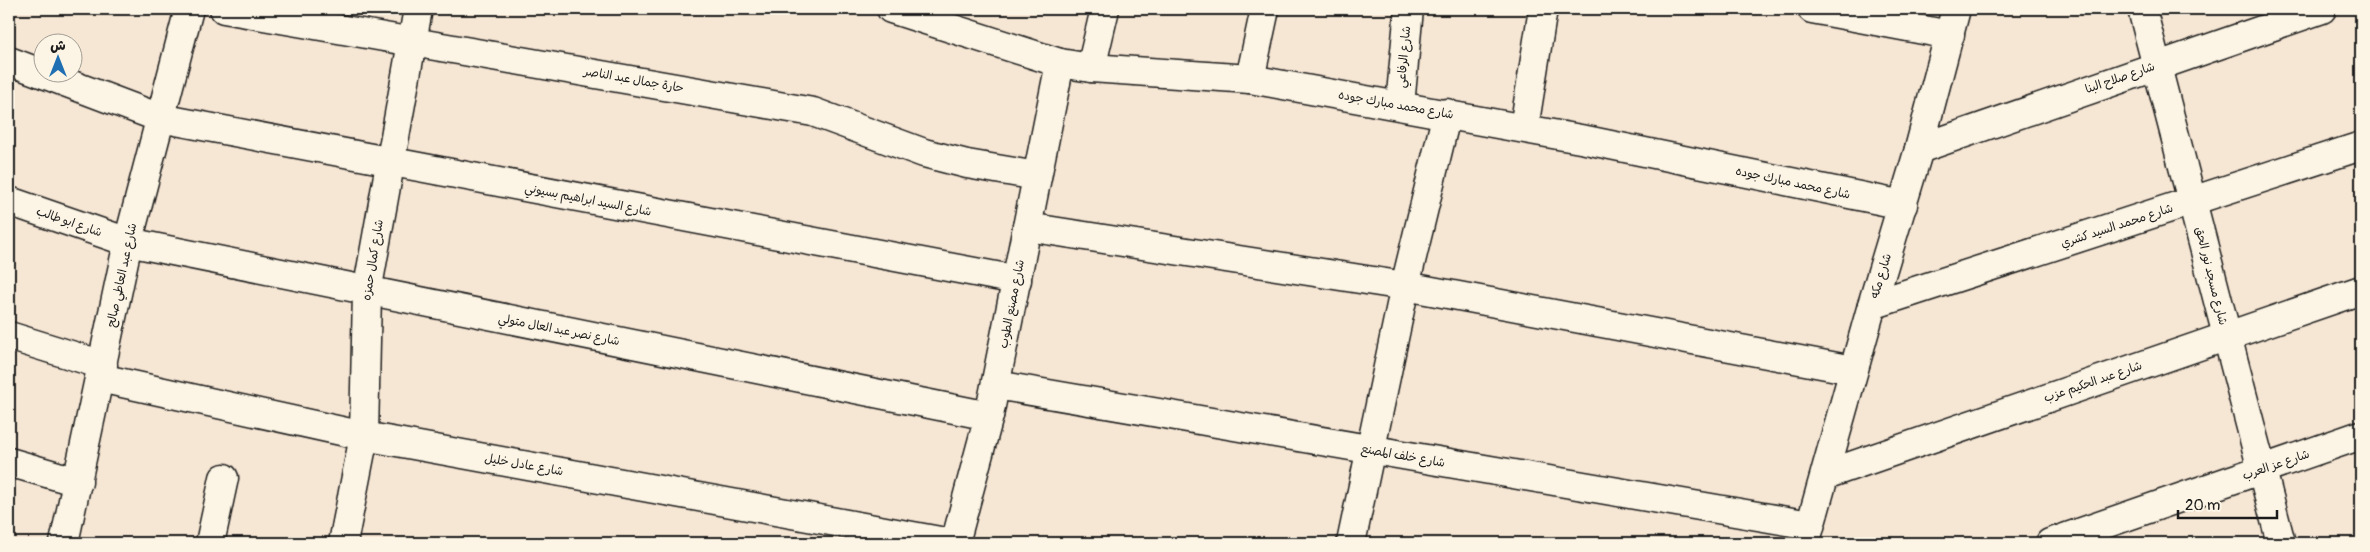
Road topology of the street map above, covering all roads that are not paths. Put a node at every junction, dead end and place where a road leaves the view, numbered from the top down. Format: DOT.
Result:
graph roads {
  1 [pos="189,9"];
  2 [pos="224,9"];
  3 [pos="418,9"];
  4 [pos="891,9"];
  5 [pos="1105,9"];
  6 [pos="1265,9"];
  7 [pos="1409,9"];
  8 [pos="1543,9"];
  9 [pos="1812,9"];
  10 [pos="2142,9"];
  11 [pos="2322,9"];
  12 [pos="929,14"];
  13 [pos="1953,22"];
  14 [pos="413,42"];
  15 [pos="9,61"];
  16 [pos="1060,63"];
  17 [pos="2157,65"];
  18 [pos="1090,68"];
  19 [pos="1250,79"];
  20 [pos="1400,105"];
  21 [pos="1446,114"];
  22 [pos="160,118"];
  23 [pos="1524,128"];
  24 [pos="2361,146"];
  25 [pos="1919,149"];
  26 [pos="389,163"];
  27 [pos="1037,176"];
  28 [pos="9,201"];
  29 [pos="2192,202"];
  30 [pos="1903,205"];
  31 [pos="1027,227"];
  32 [pos="128,242"];
  33 [pos="1017,280"];
  34 [pos="1405,286"];
  35 [pos="2361,290"];
  36 [pos="367,292"];
  37 [pos="1872,305"];
  38 [pos="9,336"];
  39 [pos="2226,336"];
  40 [pos="1853,370"];
  41 [pos="101,371"];
  42 [pos="996,386"];
  43 [pos="989,416"];
  44 [pos="2361,435"];
  45 [pos="364,436"];
  46 [pos="1370,450"];
  47 [pos="9,462"];
  48 [pos="2262,470"];
  49 [pos="1824,475"];
  50 [pos="224,478"];
  51 [pos="78,482"];
  52 [pos="1808,534"];
  53 [pos="64,543"];
  54 [pos="210,543"];
  55 [pos="343,543"];
  56 [pos="951,543"];
  57 [pos="955,543"];
  58 [pos="1351,543"];
  59 [pos="2050,543"];
  60 [pos="2281,543"];
  1 -- 22 [label="street, شارع عبد العاطي صالح"];
  2 -- 14 [label="street, حارة جمال عبد الناصر"];
  3 -- 14 [label="street, شارع كمال حمزه"];
  4 -- 12 [label="street, شارع محمد مبارك جوده"];
  5 -- 18 [label="street"];
  6 -- 19 [label="street"];
  7 -- 20 [label="street, شارع الرفاعي"];
  8 -- 23 [label="street"];
  9 -- 13 [label="street"];
  10 -- 17 [label="street, شارع مسجد نور الحق"];
  11 -- 17 [label="street, شارع صلاح البنا"];
  12 -- 16 [label="street, شارع محمد مبارك جوده"];
  13 -- 25 [label="street, شارع مكه"];
  14 -- 26 [label="street, شارع كمال حمزه"];
  14 -- 27 [label="street, حارة جمال عبد الناصر"];
  15 -- 22 [label="street, شارع السيد ابراهيم بسيوني"];
  16 -- 18 [label="street, شارع محمد مبارك جوده"];
  16 -- 27 [label="street, شارع مصنع الطوب"];
  17 -- 25 [label="street, شارع صلاح البنا"];
  17 -- 29 [label="street, شارع مسجد نور الحق"];
  18 -- 19 [label="street, شارع محمد مبارك جوده"];
  19 -- 20 [label="street, شارع محمد مبارك جوده"];
  20 -- 21 [label="street, شارع محمد مبارك جوده"];
  21 -- 23 [label="street, شارع محمد مبارك جوده"];
  21 -- 34 [label="street"];
  22 -- 26 [label="street, شارع السيد ابراهيم بسيوني"];
  22 -- 32 [label="street, شارع عبد العاطي صالح"];
  23 -- 30 [label="street, شارع محمد مبارك جوده"];
  24 -- 29 [label="street, شارع محمد السيد كشري"];
  25 -- 30 [label="street, شارع مكه"];
  26 -- 33 [label="street, شارع السيد ابراهيم بسيوني"];
  26 -- 36 [label="street, شارع كمال حمزه"];
  27 -- 31 [label="street, شارع مصنع الطوب"];
  28 -- 32 [label="street, شارع ابو طالب"];
  29 -- 37 [label="street, شارع محمد السيد كشري"];
  29 -- 39 [label="street, شارع مسجد نور الحق"];
  30 -- 37 [label="street, شارع مكه"];
  31 -- 33 [label="street, شارع مصنع الطوب"];
  31 -- 34 [label="street"];
  32 -- 36 [label="street, شارع نصر عبد العال متولي"];
  32 -- 41 [label="street, شارع عبد العاطي صالح"];
  33 -- 42 [label="street, شارع مصنع الطوب"];
  34 -- 40 [label="street"];
  34 -- 46 [label="street"];
  35 -- 39 [label="street, شارع عبد الحكيم عزب"];
  36 -- 43 [label="street, شارع نصر عبد العال متولي"];
  36 -- 45 [label="street, شارع كمال حمزه"];
  37 -- 40 [label="street, شارع مكه"];
  38 -- 41 [label="street, شارع عادل خليل"];
  39 -- 48 [label="street, شارع مسجد نور الحق"];
  39 -- 49 [label="street, شارع عبد الحكيم عزب"];
  40 -- 49 [label="street, شارع مكه"];
  41 -- 45 [label="street, شارع عادل خليل"];
  41 -- 51 [label="street, شارع عبد العاطي صالح"];
  42 -- 43 [label="street, شارع مصنع الطوب"];
  42 -- 46 [label="street, شارع خلف المصنع"];
  43 -- 57 [label="street, شارع مصنع الطوب"];
  44 -- 48 [label="street, شارع عز العرب"];
  45 -- 55 [label="street, شارع كمال حمزه"];
  45 -- 56 [label="street, شارع عادل خليل"];
  46 -- 52 [label="street, شارع خلف المصنع"];
  46 -- 58 [label="street"];
  47 -- 51 [label="street"];
  48 -- 59 [label="street, شارع عز العرب"];
  48 -- 60 [label="street, شارع مسجد نور الحق"];
  49 -- 52 [label="street, شارع مكه"];
  50 -- 54 [label="street"];
  51 -- 53 [label="street, شارع عبد العاطي صالح"];
}
